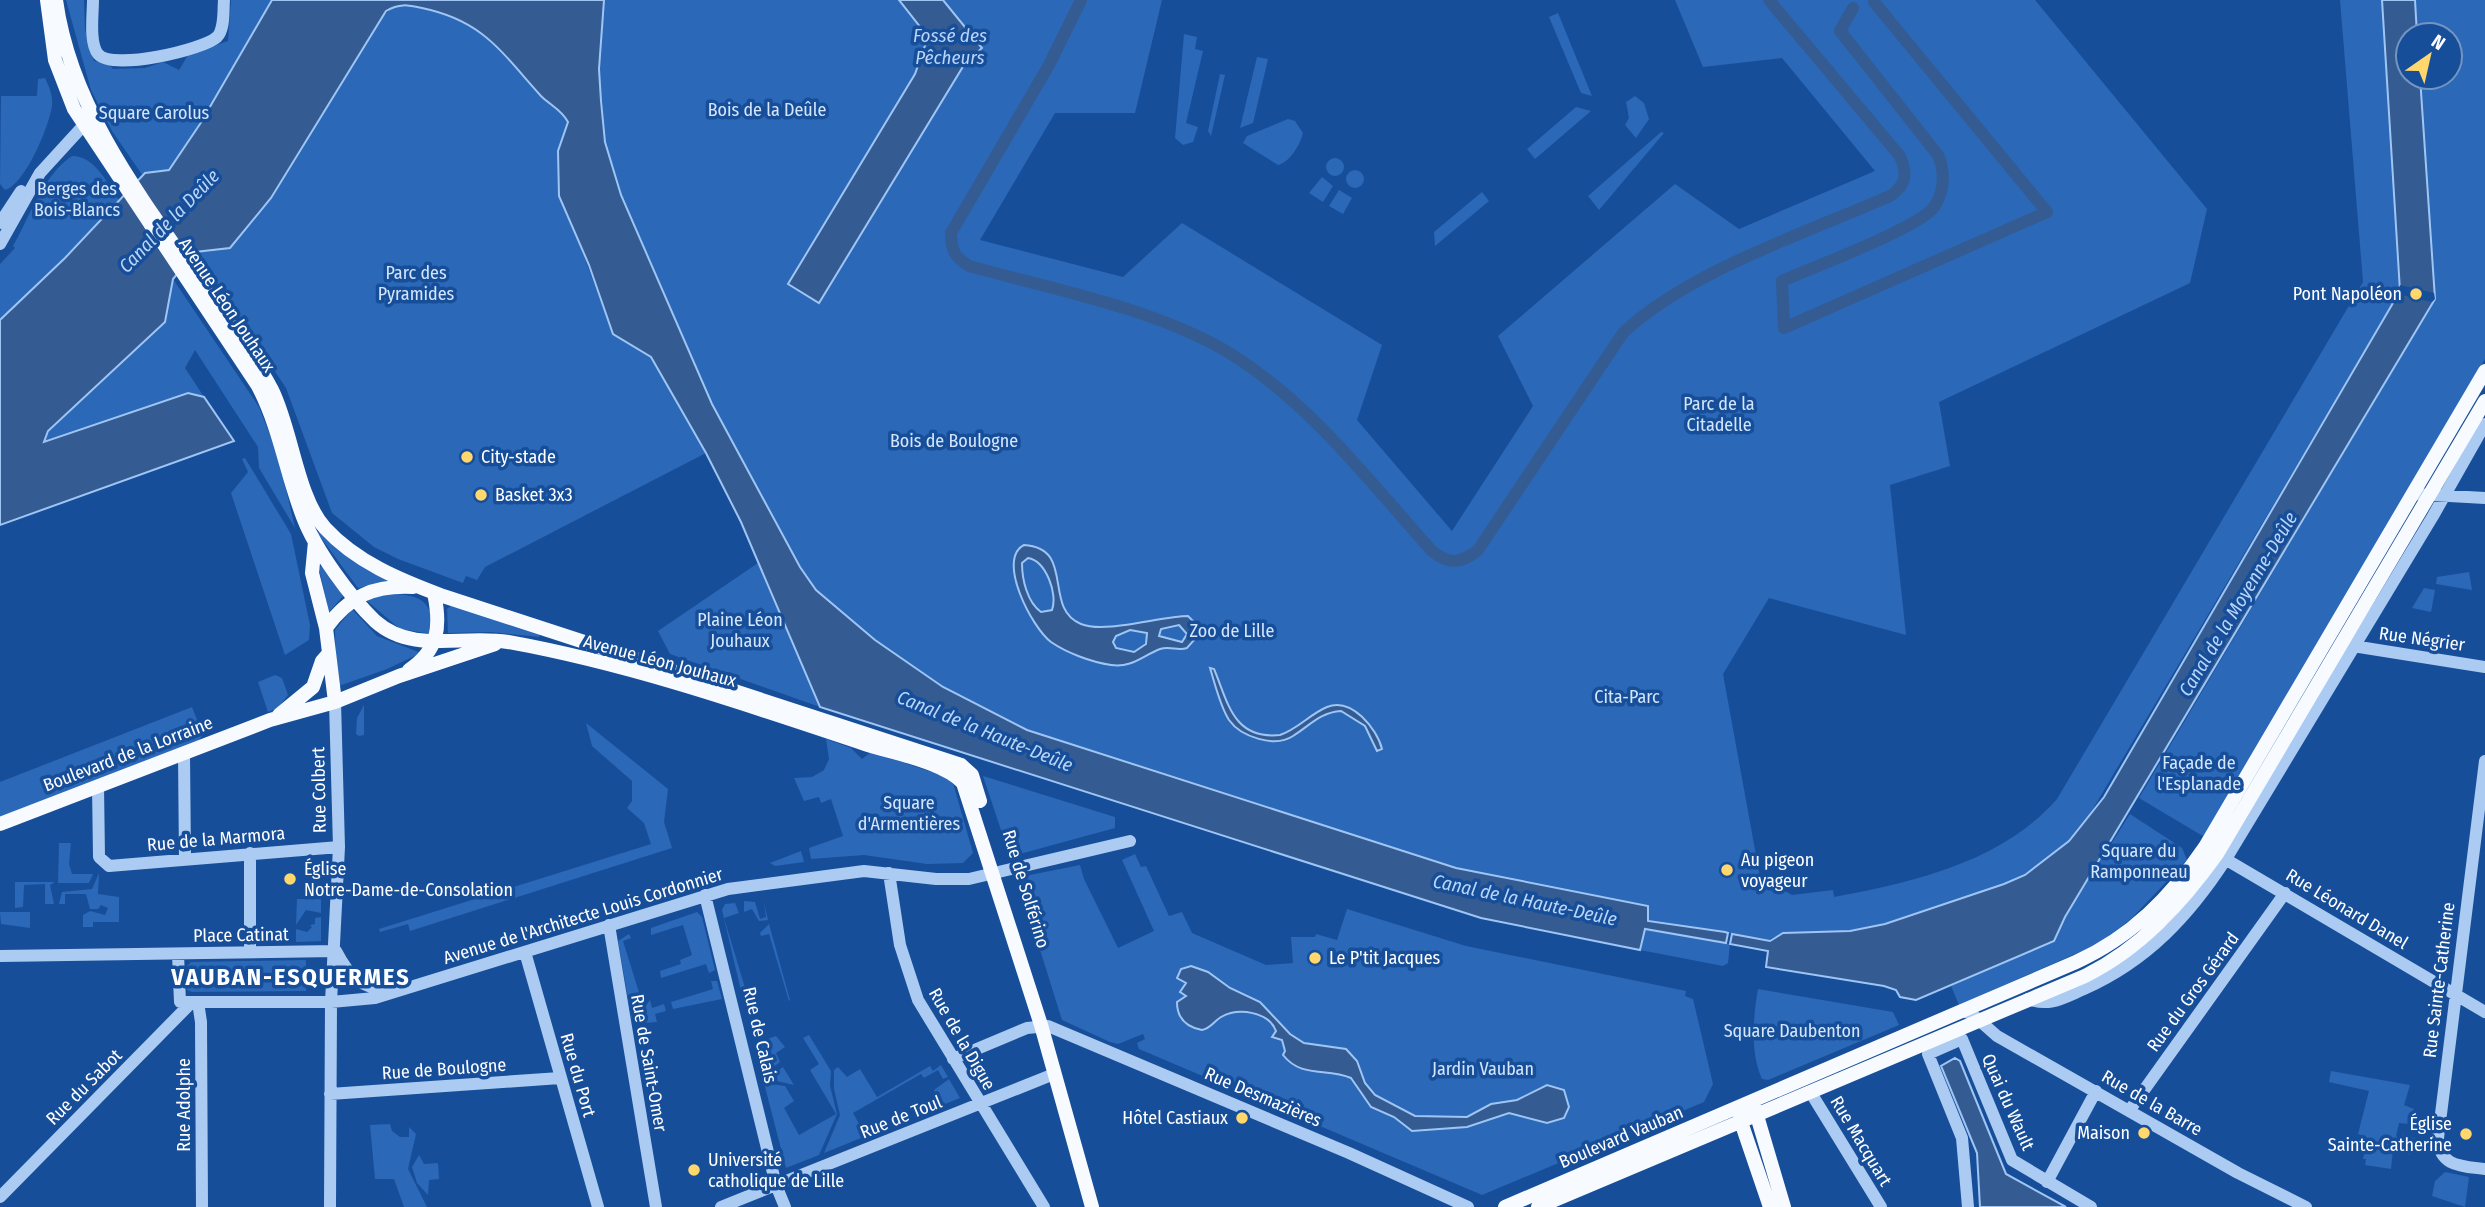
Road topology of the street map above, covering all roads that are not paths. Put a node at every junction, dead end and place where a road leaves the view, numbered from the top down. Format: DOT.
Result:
graph roads {
  1 [pos="47,0"];
  2 [pos="56,0"];
  3 [pos="93,0"];
  4 [pos="224,0"];
  5 [pos="89,123"];
  6 [pos="8,210"];
  7 [pos="0,223"];
  8 [pos="0,244"];
  9 [pos="206,300"];
  10 [pos="2485,371"];
  11 [pos="2485,401"];
  12 [pos="2485,424"];
  13 [pos="2414,494"];
  14 [pos="2437,496"];
  15 [pos="2485,498"];
  16 [pos="315,542"];
  17 [pos="428,590"];
  18 [pos="355,597"];
  19 [pos="326,628"];
  20 [pos="503,641"];
  21 [pos="435,642"];
  22 [pos="2353,646"];
  23 [pos="329,653"];
  24 [pos="2485,667"];
  25 [pos="398,676"];
  26 [pos="335,702"];
  27 [pos="270,720"];
  28 [pos="184,754"];
  29 [pos="2485,761"];
  30 [pos="962,773"];
  31 [pos="98,786"];
  32 [pos="0,824"];
  33 [pos="1130,841"];
  34 [pos="340,847"];
  35 [pos="250,853"];
  36 [pos="2216,854"];
  37 [pos="185,859"];
  38 [pos="997,872"];
  39 [pos="890,873"];
  40 [pos="2285,893"];
  41 [pos="705,895"];
  42 [pos="609,925"];
  43 [pos="336,951"];
  44 [pos="250,952"];
  45 [pos="525,952"];
  46 [pos="178,954"];
  47 [pos="0,956"];
  48 [pos="414,987"];
  49 [pos="2455,993"];
  50 [pos="195,1002"];
  51 [pos="331,1002"];
  52 [pos="1962,1010"];
  53 [pos="2485,1012"];
  54 [pos="1981,1022"];
  55 [pos="1041,1025"];
  56 [pos="953,1059"];
  57 [pos="1054,1074"];
  58 [pos="560,1078"];
  59 [pos="2096,1091"];
  60 [pos="1811,1093"];
  61 [pos="330,1094"];
  62 [pos="1752,1101"];
  63 [pos="979,1104"];
  64 [pos="2129,1111"];
  65 [pos="1759,1116"];
  66 [pos="1742,1122"];
  67 [pos="2485,1169"];
  68 [pos="2047,1182"];
  69 [pos="776,1185"];
  70 [pos="0,1197"];
  71 [pos="202,1207"];
  72 [pos="330,1207"];
  73 [pos="598,1207"];
  74 [pos="656,1207"];
  75 [pos="721,1207"];
  76 [pos="785,1207"];
  77 [pos="1044,1207"];
  78 [pos="1092,1207"];
  79 [pos="1468,1207"];
  80 [pos="1505,1207"];
  81 [pos="1538,1207"];
  82 [pos="1770,1207"];
  83 [pos="1784,1207"];
  84 [pos="1881,1207"];
  85 [pos="1968,1207"];
  86 [pos="2091,1207"];
  87 [pos="2306,1207"];
  1 -- 5 [label="main road"];
  2 -- 5 [label="main road"];
  3 -- 4 [label="street"];
  5 -- 6 [label="street"];
  5 -- 9 [label="main road, Avenue Léon Jouhaux"];
  6 -- 7 [label="street"];
  6 -- 8 [label="street"];
  9 -- 16 [label="main road, Avenue Léon Jouhaux"];
  9 -- 17 [label="main road, Avenue Léon Jouhaux"];
  10 -- 13 [label="main road"];
  11 -- 14 [label="main road"];
  12 -- 14 [label="street"];
  13 -- 14 [label="street"];
  13 -- 36 [label="main road"];
  14 -- 15 [label="street"];
  14 -- 22 [label="street"];
  14 -- 36 [label="main road"];
  16 -- 18 [label="main road, Avenue Léon Jouhaux"];
  16 -- 19 [label="main road, Rue Colbert"];
  17 -- 18 [label="main road, Avenue Léon Jouhaux"];
  17 -- 21 [label="main road"];
  17 -- 30 [label="main road, Avenue Léon Jouhaux"];
  18 -- 19 [label="main road, Avenue Léon Jouhaux"];
  18 -- 21 [label="main road, Avenue Léon Jouhaux"];
  19 -- 23 [label="main road, Rue Colbert"];
  20 -- 21 [label="main road, Avenue Léon Jouhaux"];
  20 -- 25 [label="main road, Boulevard de la Lorraine"];
  20 -- 30 [label="main road, Avenue Léon Jouhaux"];
  21 -- 25 [label="main road, Boulevard de la Lorraine"];
  22 -- 24 [label="street, Rue Négrier"];
  22 -- 36 [label="street"];
  23 -- 26 [label="main road, Rue Colbert"];
  23 -- 27 [label="main road, Boulevard de la Lorraine"];
  25 -- 26 [label="main road, Boulevard de la Lorraine"];
  26 -- 27 [label="main road, Boulevard de la Lorraine"];
  26 -- 34 [label="street, Rue Colbert"];
  27 -- 28 [label="main road, Boulevard de la Lorraine"];
  28 -- 31 [label="main road, Boulevard de la Lorraine"];
  28 -- 37 [label="street"];
  29 -- 49 [label="street, Rue Sainte-Catherine"];
  30 -- 38 [label="main road, Rue de Solférino"];
  31 -- 32 [label="main road, Boulevard de la Lorraine"];
  31 -- 37 [label="street, Rue de la Marmora"];
  33 -- 38 [label="street, Avenue de l'Architecte Louis Cordonnier"];
  34 -- 35 [label="street, Rue de la Marmora"];
  34 -- 43 [label="street, Rue Colbert"];
  35 -- 37 [label="street, Rue de la Marmora"];
  35 -- 44 [label="street"];
  36 -- 40 [label="street, Rue Léonard Danel"];
  36 -- 52 [label="main road"];
  36 -- 54 [label="main road"];
  38 -- 39 [label="street, Avenue de l'Architecte Louis Cordonnier"];
  38 -- 55 [label="main road, Rue de Solférino"];
  39 -- 41 [label="street, Avenue de l'Architecte Louis Cordonnier"];
  39 -- 56 [label="street, Rue de la Digue"];
  40 -- 49 [label="street, Rue Léonard Danel"];
  40 -- 64 [label="street, Rue du Gros Gérard"];
  41 -- 42 [label="street, Avenue de l'Architecte Louis Cordonnier"];
  41 -- 69 [label="street, Rue de Calais"];
  42 -- 45 [label="street, Avenue de l'Architecte Louis Cordonnier"];
  42 -- 74 [label="street, Rue de Saint-Omer"];
  43 -- 44 [label="street, Place Catinat"];
  43 -- 48 [label="street, Avenue de l'Architecte Louis Cordonnier"];
  43 -- 51 [label="street, Rue Colbert"];
  44 -- 46 [label="street, Place Catinat"];
  45 -- 48 [label="street, Avenue de l'Architecte Louis Cordonnier"];
  45 -- 58 [label="street, Rue du Port"];
  46 -- 47 [label="street"];
  46 -- 50 [label="street, Place Catinat"];
  48 -- 51 [label="street, Avenue de l'Architecte Louis Cordonnier"];
  49 -- 53 [label="street, Rue Léonard Danel"];
  49 -- 67 [label="street, Rue Sainte-Catherine"];
  50 -- 51 [label="street"];
  50 -- 70 [label="street, Rue du Sabot"];
  50 -- 71 [label="street, Rue Adolphe"];
  51 -- 61 [label="street, Rue Colbert"];
  52 -- 54 [label="street"];
  52 -- 62 [label="main road"];
  54 -- 59 [label="street, Rue de la Barre"];
  54 -- 60 [label="main road"];
  55 -- 56 [label="street"];
  55 -- 57 [label="main road, Rue de Solférino"];
  55 -- 79 [label="street, Rue Desmazières"];
  56 -- 63 [label="street, Rue de la Digue"];
  57 -- 63 [label="street, Rue de Toul"];
  57 -- 78 [label="main road, Rue de Solférino"];
  58 -- 61 [label="street, Rue de Boulogne"];
  58 -- 73 [label="street, Rue du Port"];
  59 -- 64 [label="street, Rue de la Barre"];
  59 -- 68 [label="street"];
  60 -- 65 [label="main road"];
  60 -- 84 [label="street, Rue Macquart"];
  61 -- 72 [label="street, Rue Colbert"];
  62 -- 65 [label="main road"];
  62 -- 66 [label="main road"];
  62 -- 80 [label="main road, Boulevard Vauban"];
  63 -- 69 [label="street, Rue de Toul"];
  63 -- 77 [label="street, Rue de la Digue"];
  64 -- 87 [label="street, Rue de la Barre"];
  65 -- 66 [label="main road, Boulevard Vauban"];
  65 -- 83 [label="main road"];
  66 -- 81 [label="main road, Boulevard Vauban"];
  66 -- 82 [label="main road"];
  68 -- 85 [label="street, Quai du Wault"];
  68 -- 86 [label="street, Quai du Wault"];
  69 -- 75 [label="street, Rue de Toul"];
  69 -- 76 [label="street, Rue de Calais"];
}
